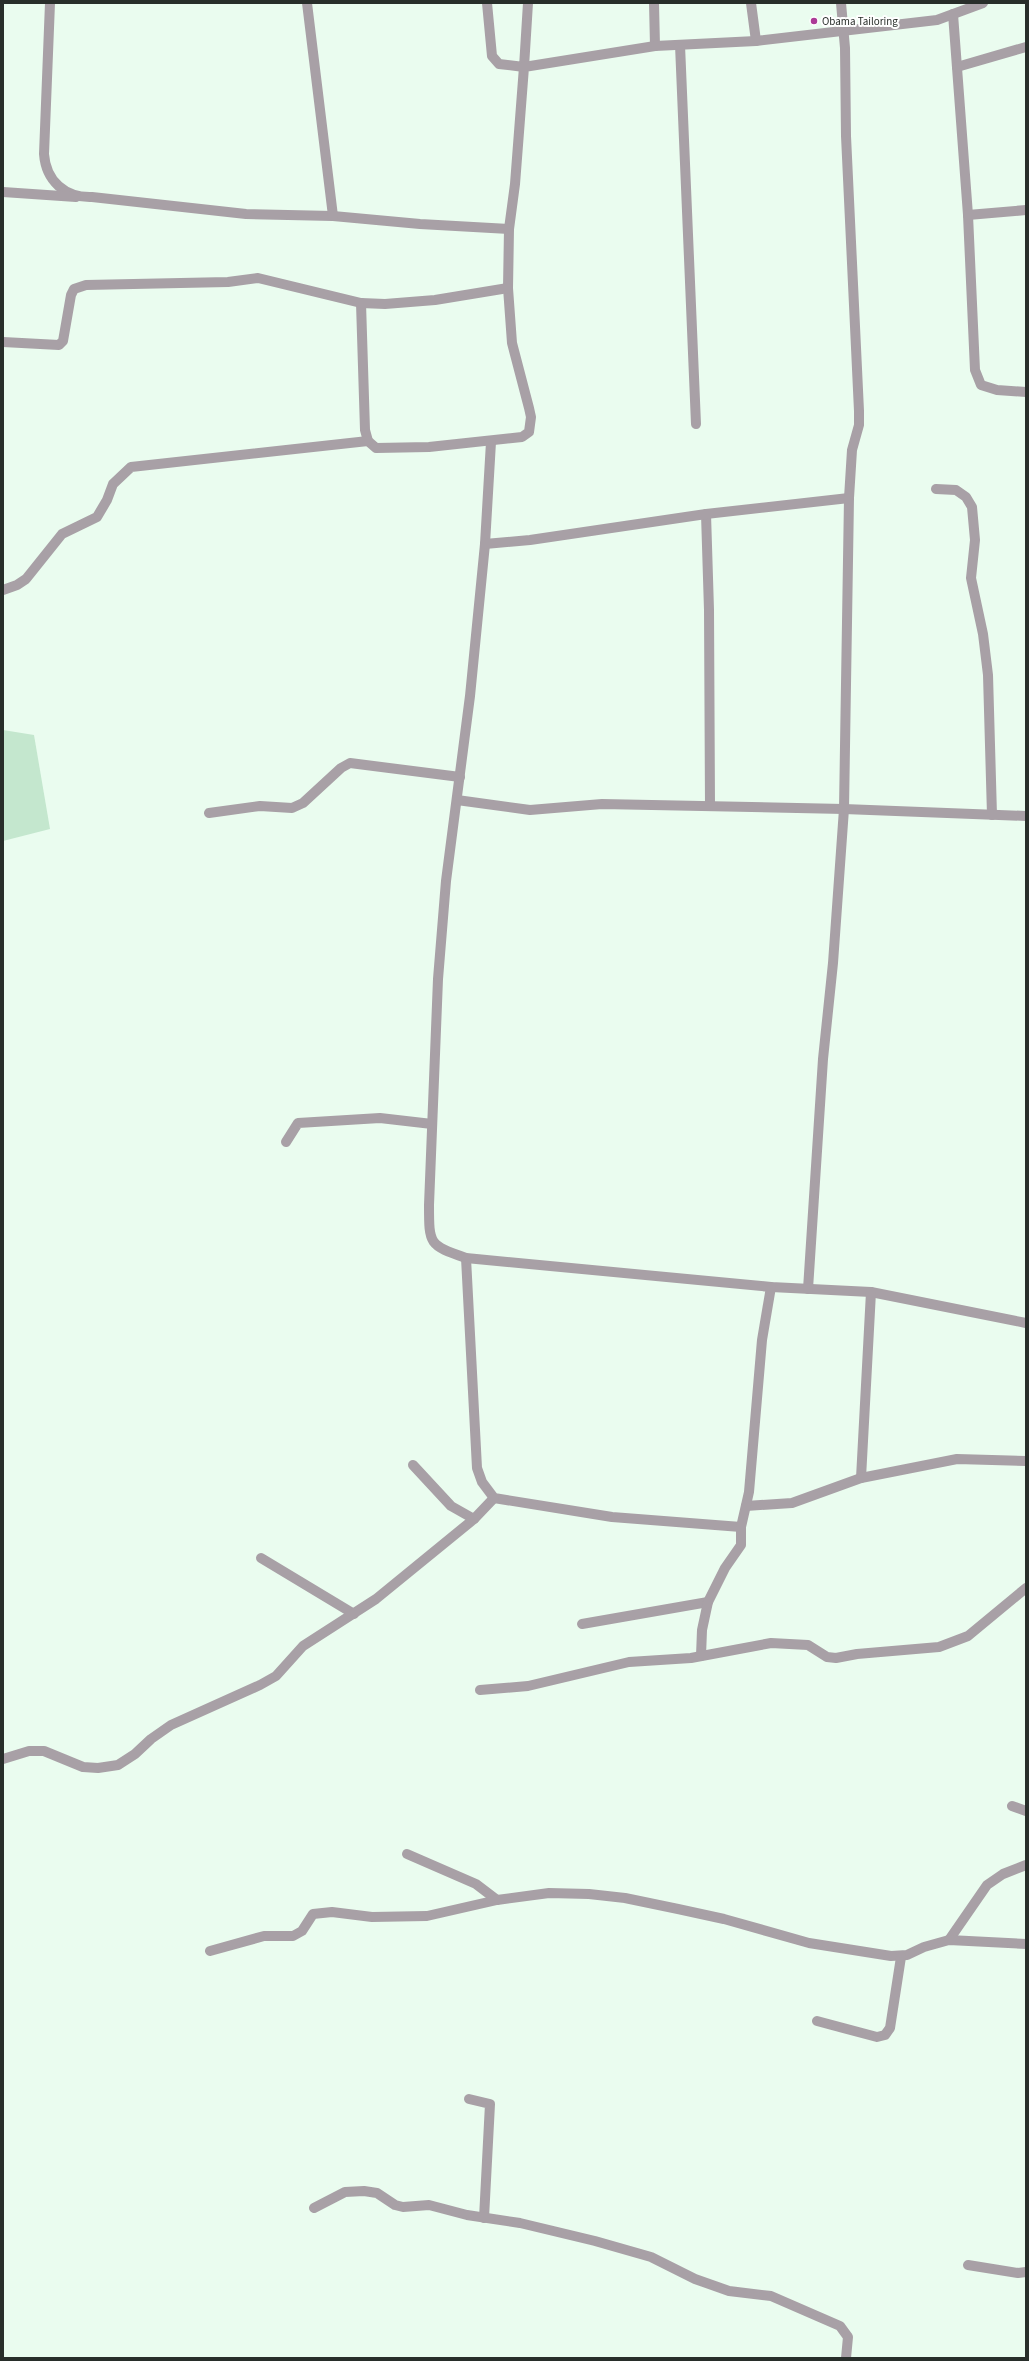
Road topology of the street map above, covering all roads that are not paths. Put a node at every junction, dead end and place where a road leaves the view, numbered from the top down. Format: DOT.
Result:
graph roads {
  1 [pos="50,3"];
  2 [pos="307,3"];
  3 [pos="487,3"];
  4 [pos="528,3"];
  5 [pos="654,3"];
  6 [pos="752,3"];
  7 [pos="841,3"];
  8 [pos="983,3"];
  9 [pos="954,14"];
  10 [pos="844,32"];
  11 [pos="756,41"];
  12 [pos="680,45"];
  13 [pos="655,46"];
  14 [pos="1026,48"];
  15 [pos="524,67"];
  16 [pos="957,67"];
  17 [pos="3,192"];
  18 [pos="78,197"];
  19 [pos="1026,210"];
  20 [pos="968,215"];
  21 [pos="333,216"];
  22 [pos="509,229"];
  23 [pos="508,288"];
  24 [pos="361,303"];
  25 [pos="3,342"];
  26 [pos="1026,392"];
  27 [pos="696,424"];
  28 [pos="368,441"];
  29 [pos="491,442"];
  30 [pos="936,489"];
  31 [pos="849,498"];
  32 [pos="706,514"];
  33 [pos="485,544"];
  34 [pos="3,590"];
  35 [pos="460,777"];
  36 [pos="458,800"];
  37 [pos="710,806"];
  38 [pos="844,809"];
  39 [pos="209,813"];
  40 [pos="992,815"];
  41 [pos="1026,816"];
  42 [pos="432,1124"];
  43 [pos="286,1142"];
  44 [pos="466,1258"];
  45 [pos="771,1287"];
  46 [pos="808,1289"];
  47 [pos="871,1292"];
  48 [pos="1026,1324"];
  49 [pos="1026,1461"];
  50 [pos="413,1465"];
  51 [pos="861,1478"];
  52 [pos="494,1498"];
  53 [pos="746,1506"];
  54 [pos="474,1519"];
  55 [pos="741,1527"];
  56 [pos="261,1558"];
  57 [pos="1026,1588"];
  58 [pos="708,1602"];
  59 [pos="354,1614"];
  60 [pos="582,1624"];
  61 [pos="701,1656"];
  62 [pos="480,1690"];
  63 [pos="3,1759"];
  64 [pos="1012,1806"];
  65 [pos="1026,1811"];
  66 [pos="407,1854"];
  67 [pos="1026,1865"];
  68 [pos="497,1900"];
  69 [pos="949,1940"];
  70 [pos="1026,1944"];
  71 [pos="210,1951"];
  72 [pos="901,1957"];
  73 [pos="817,2021"];
  74 [pos="469,2099"];
  75 [pos="314,2208"];
  76 [pos="484,2218"];
  77 [pos="968,2265"];
  78 [pos="1026,2272"];
  79 [pos="846,2358"];
  1 -- 18 [label="street"];
  2 -- 21 [label="street"];
  3 -- 15 [label="street"];
  4 -- 15 [label="street"];
  5 -- 13 [label="street"];
  6 -- 11 [label="street"];
  7 -- 10 [label="street"];
  8 -- 9 [label="street"];
  9 -- 10 [label="street"];
  9 -- 16 [label="street"];
  10 -- 11 [label="street"];
  10 -- 31 [label="street"];
  11 -- 12 [label="street"];
  12 -- 13 [label="street"];
  12 -- 27 [label="street"];
  13 -- 15 [label="street"];
  14 -- 16 [label="street"];
  15 -- 22 [label="street"];
  16 -- 20 [label="street"];
  17 -- 18 [label="street"];
  18 -- 21 [label="street"];
  19 -- 20 [label="street"];
  20 -- 26 [label="street"];
  21 -- 22 [label="street"];
  22 -- 23 [label="street"];
  23 -- 24 [label="street"];
  23 -- 29 [label="street"];
  24 -- 25 [label="street"];
  24 -- 28 [label="street"];
  28 -- 29 [label="street"];
  28 -- 34 [label="street"];
  29 -- 33 [label="street"];
  30 -- 40 [label="street"];
  31 -- 32 [label="street"];
  31 -- 38 [label="street"];
  32 -- 33 [label="street"];
  32 -- 37 [label="street"];
  33 -- 35 [label="street"];
  35 -- 36 [label="street"];
  35 -- 39 [label="street"];
  36 -- 37 [label="street"];
  36 -- 42 [label="street"];
  37 -- 38 [label="street"];
  38 -- 40 [label="street"];
  38 -- 46 [label="street"];
  40 -- 41 [label="street"];
  42 -- 43 [label="street"];
  42 -- 44 [label="street"];
  44 -- 45 [label="street"];
  44 -- 52 [label="street"];
  45 -- 46 [label="street"];
  45 -- 53 [label="street"];
  46 -- 47 [label="street"];
  47 -- 48 [label="street"];
  47 -- 51 [label="street"];
  49 -- 51 [label="street"];
  50 -- 54 [label="street"];
  51 -- 53 [label="street"];
  52 -- 54 [label="street"];
  52 -- 55 [label="street"];
  53 -- 55 [label="street"];
  54 -- 59 [label="street"];
  55 -- 58 [label="street"];
  56 -- 59 [label="street"];
  57 -- 61 [label="street"];
  58 -- 60 [label="street"];
  58 -- 61 [label="street"];
  59 -- 63 [label="street"];
  61 -- 62 [label="street"];
  64 -- 65 [label="street"];
  66 -- 68 [label="street"];
  67 -- 69 [label="street"];
  68 -- 71 [label="street"];
  68 -- 72 [label="street"];
  69 -- 70 [label="street"];
  69 -- 72 [label="street"];
  72 -- 73 [label="street"];
  74 -- 76 [label="street"];
  75 -- 76 [label="street"];
  76 -- 79 [label="street"];
  77 -- 78 [label="street"];
}
